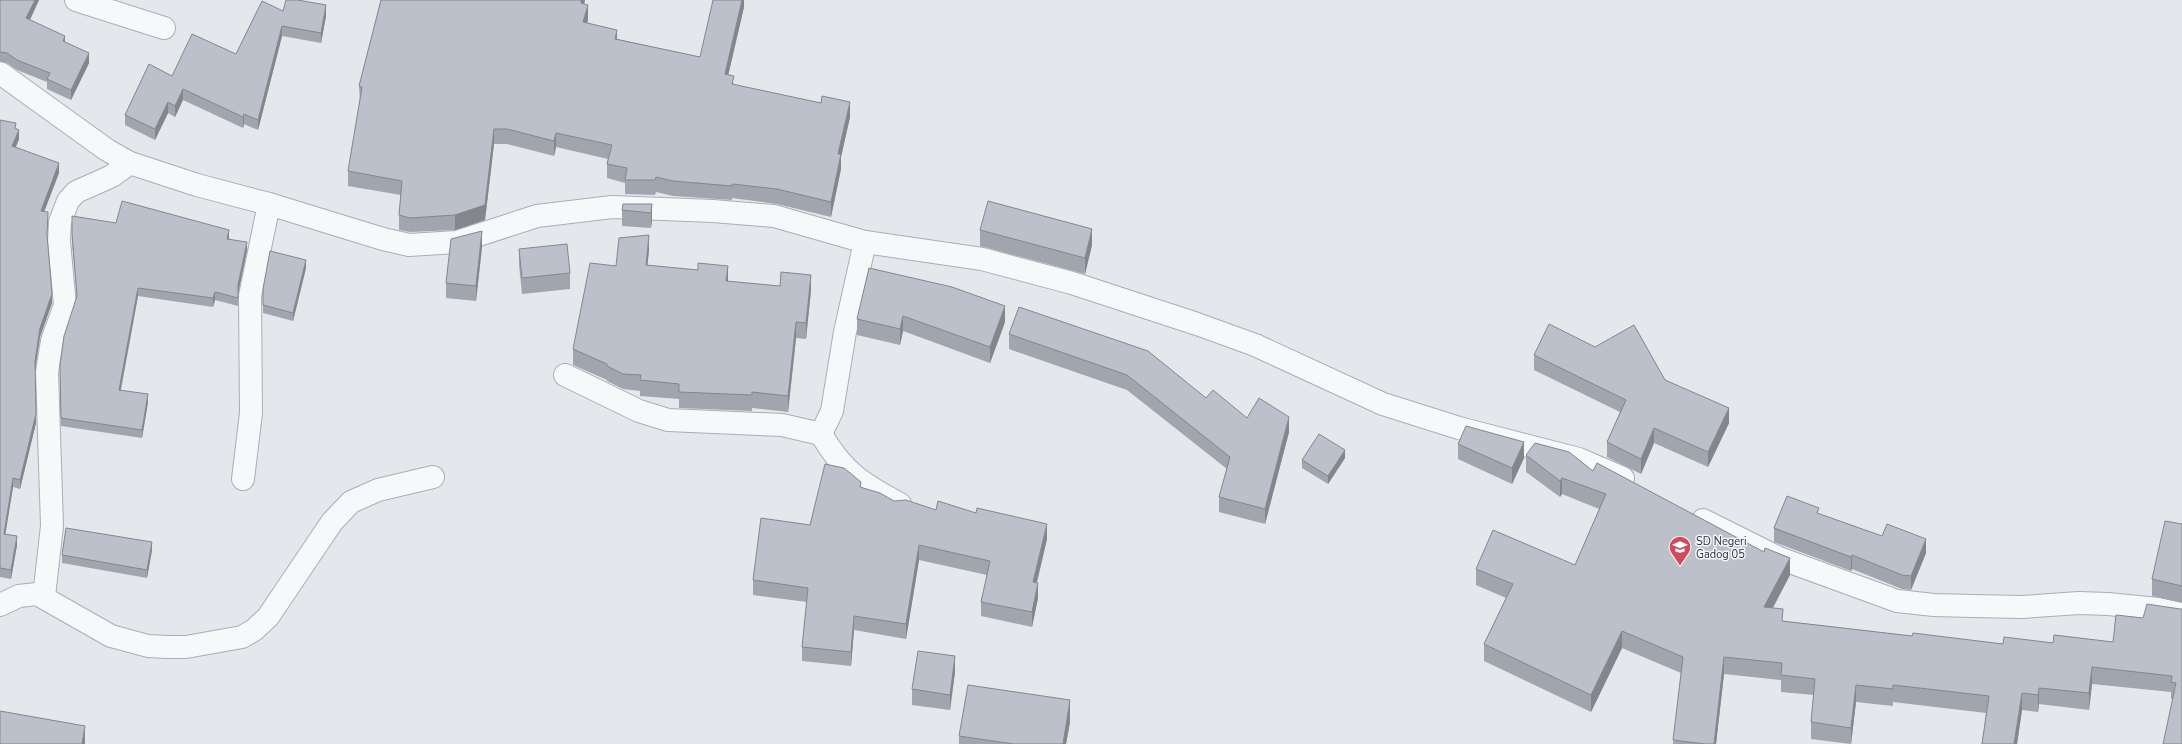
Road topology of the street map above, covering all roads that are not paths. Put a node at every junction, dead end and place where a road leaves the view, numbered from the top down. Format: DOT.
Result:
graph roads {
  1 [pos="76,0"];
  2 [pos="164,28"];
  3 [pos="0,73"];
  4 [pos="130,163"];
  5 [pos="269,204"];
  6 [pos="866,242"];
  7 [pos="565,375"];
  8 [pos="821,434"];
  9 [pos="433,477"];
  10 [pos="243,479"];
  11 [pos="1643,488"];
  12 [pos="900,504"];
  13 [pos="1684,510"];
  14 [pos="44,596"];
  15 [pos="0,604"];
  16 [pos="2182,614"];
  1 -- 2 [label="street"];
  3 -- 4 [label="street"];
  4 -- 5 [label="street"];
  4 -- 14 [label="street"];
  5 -- 6 [label="street"];
  5 -- 10 [label="street"];
  6 -- 8 [label="street"];
  6 -- 11 [label="street"];
  7 -- 8 [label="street"];
  8 -- 12 [label="street"];
  9 -- 14 [label="street"];
  13 -- 16 [label="street"];
  14 -- 15 [label="street"];
}
